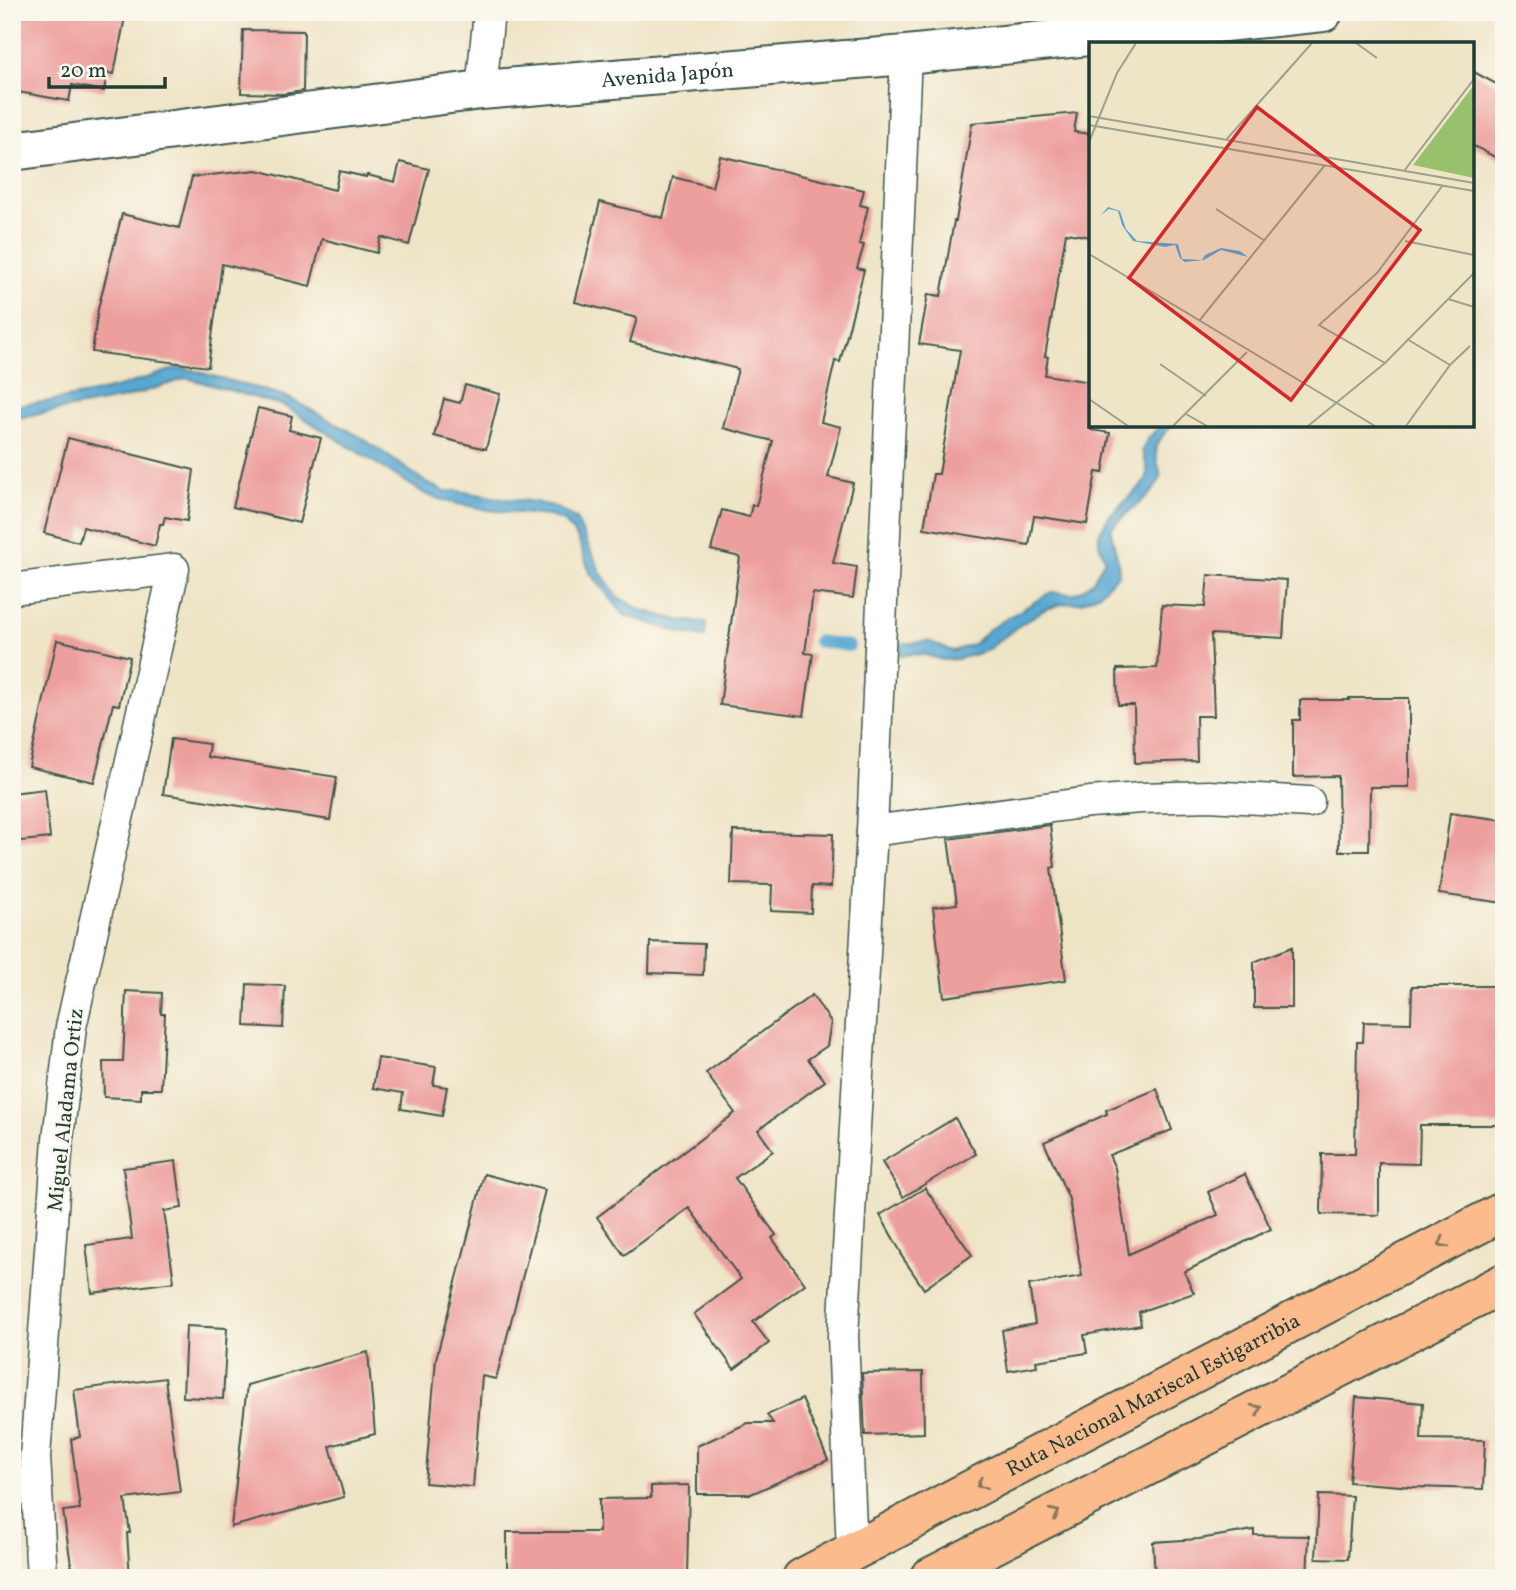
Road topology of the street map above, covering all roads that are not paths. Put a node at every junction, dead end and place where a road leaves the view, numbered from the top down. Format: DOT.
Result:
graph roads {
  1 [pos="489,12"];
  2 [pos="1322,12"];
  3 [pos="906,55"];
  4 [pos="481,90"];
  5 [pos="12,151"];
  6 [pos="12,589"];
  7 [pos="1309,802"];
  8 [pos="872,831"];
  9 [pos="1504,1211"];
  10 [pos="1504,1283"];
  11 [pos="24,1463"];
  12 [pos="852,1552"];
  13 [pos="42,1578"];
  14 [pos="802,1578"];
  15 [pos="929,1578"];
  1 -- 4 [label="street"];
  2 -- 3 [label="street, Avenida Japón"];
  3 -- 4 [label="street, Avenida Japón"];
  3 -- 8 [label="street"];
  4 -- 5 [label="street, Avenida Japón"];
  6 -- 11 [label="street, Miguel Aladama Ortiz"];
  7 -- 8 [label="street"];
  8 -- 12 [label="street"];
  9 -- 12 [label="highway, Ruta Nacional Mariscal Estigarribia, one-way"];
  15 -- 10 [label="highway, one-way"];
  11 -- 13 [label="street, Miguel Aladama Ortiz"];
  12 -- 14 [label="highway, Ruta Nacional Mariscal Estigarribia"];
}
